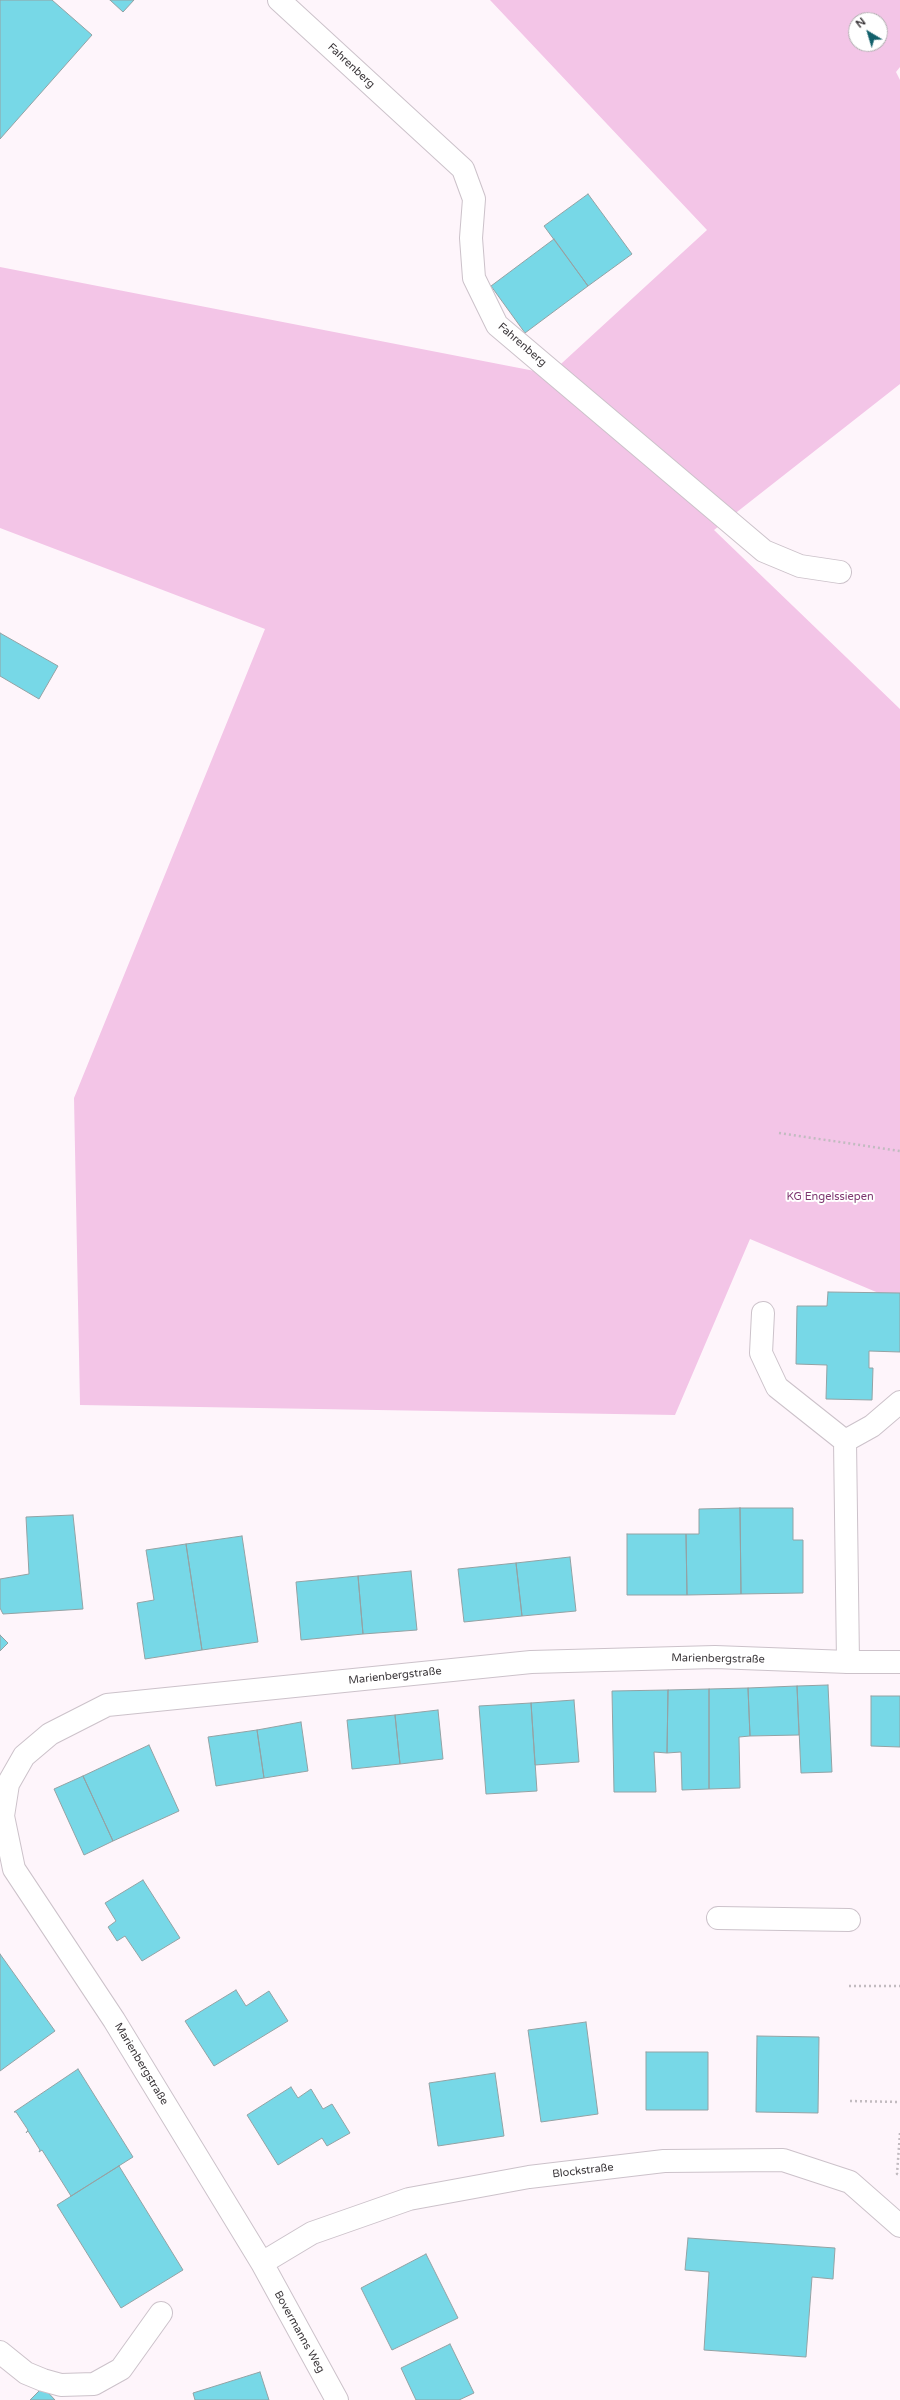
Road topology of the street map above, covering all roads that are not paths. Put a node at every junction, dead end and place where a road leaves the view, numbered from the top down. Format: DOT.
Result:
graph roads {
  1 [pos="279,0"];
  2 [pos="840,572"];
  3 [pos="763,1313"];
  4 [pos="900,1402"];
  5 [pos="845,1441"];
  6 [pos="848,1662"];
  7 [pos="900,1662"];
  8 [pos="7,1868"];
  9 [pos="718,1918"];
  10 [pos="849,1920"];
  11 [pos="900,2226"];
  12 [pos="262,2263"];
  13 [pos="161,2313"];
  14 [pos="0,2352"];
  15 [pos="337,2400"];
  1 -- 2 [label="street, Fahrenberg"];
  3 -- 5 [label="street"];
  4 -- 5 [label="street"];
  5 -- 6 [label="street"];
  6 -- 7 [label="street, Marienbergstraße"];
  6 -- 8 [label="street, Marienbergstraße"];
  8 -- 12 [label="street, Marienbergstraße"];
  9 -- 10 [label="street"];
  11 -- 12 [label="street, Blockstraße"];
  12 -- 15 [label="street, Bovermanns Weg"];
  13 -- 14 [label="street"];
}
